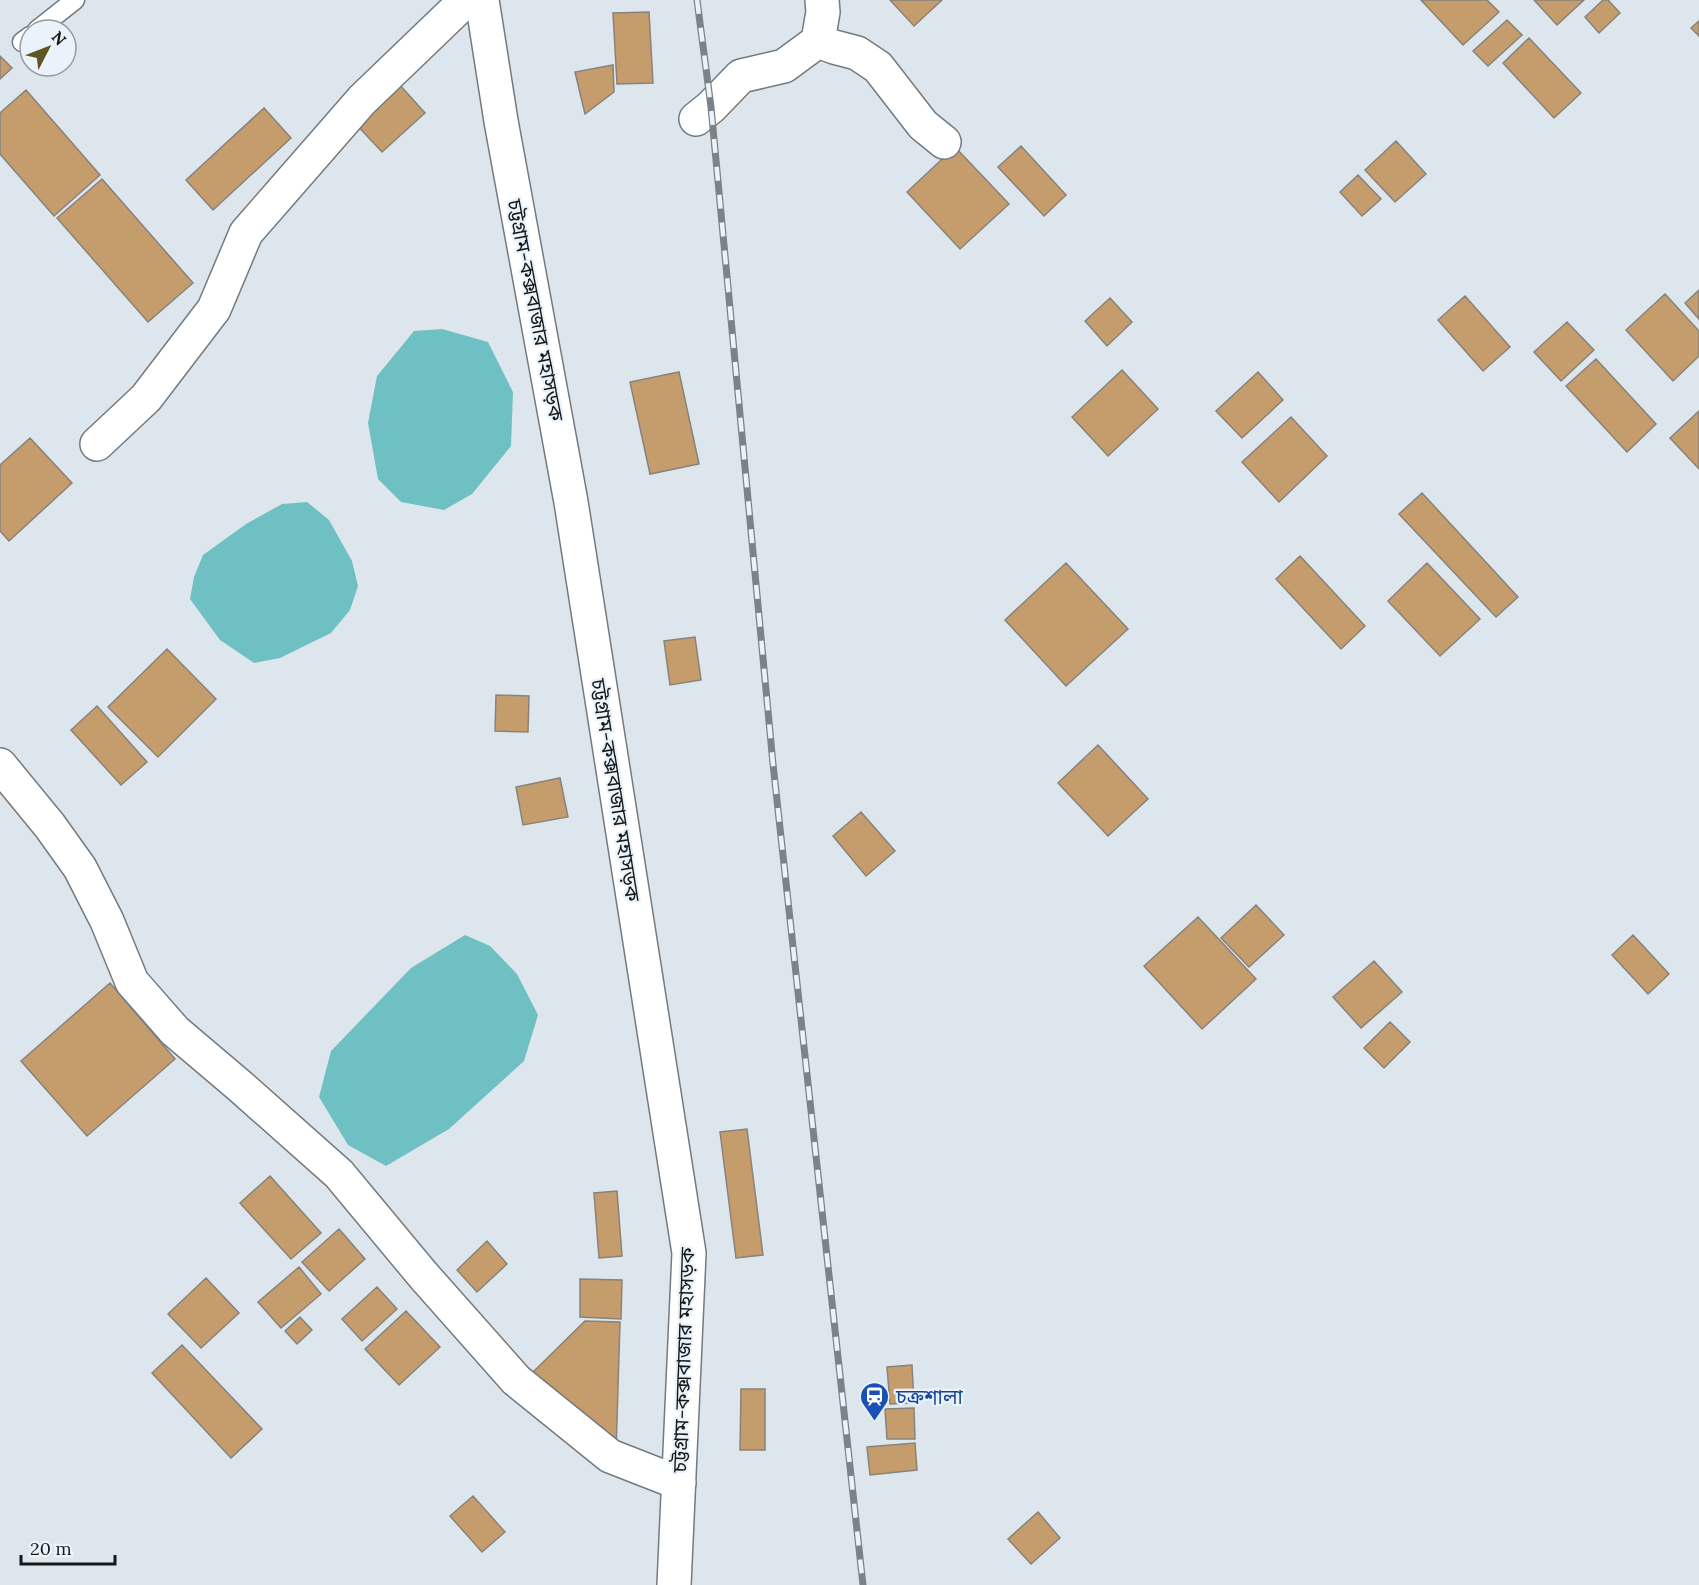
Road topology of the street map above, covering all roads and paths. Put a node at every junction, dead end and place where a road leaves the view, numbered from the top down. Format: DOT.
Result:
graph roads {
  1 [pos="75,0"];
  2 [pos="466,0"];
  3 [pos="482,0"];
  4 [pos="822,0"];
  5 [pos="52,18"];
  6 [pos="818,41"];
  7 [pos="696,119"];
  8 [pos="944,142"];
  9 [pos="97,444"];
  10 [pos="0,765"];
  11 [pos="679,1483"];
  12 [pos="674,1585"];
  1 -- 5 [label="lane"];
  2 -- 9 [label="main road"];
  3 -- 11 [label="main road, চট্টগ্রাম-কক্সবাজার মহাসড়ক"];
  4 -- 6 [label="main road"];
  6 -- 7 [label="main road"];
  6 -- 8 [label="main road"];
  10 -- 11 [label="main road"];
  11 -- 12 [label="main road, চট্টগ্রাম-কক্সবাজার মহাসড়ক"];
}
